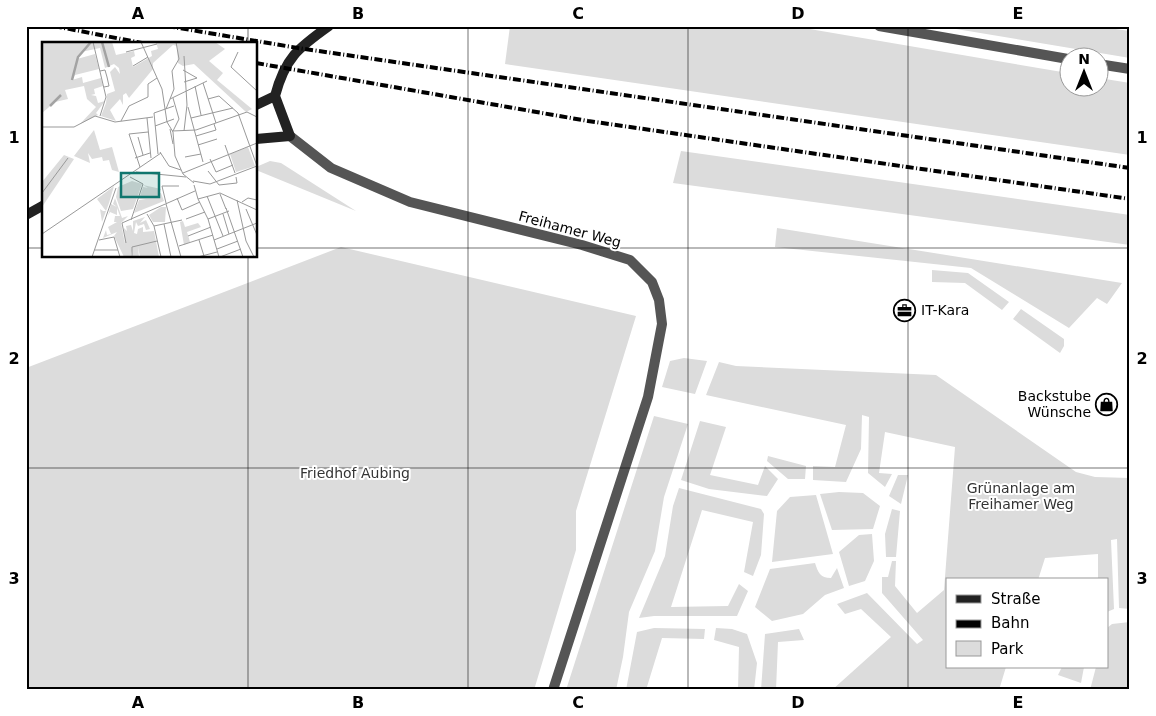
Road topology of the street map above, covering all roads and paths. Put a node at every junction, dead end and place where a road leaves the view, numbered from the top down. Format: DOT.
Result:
graph roads {
  1 [pos="329,26"];
  2 [pos="879,26"];
  3 [pos="1058,57"];
  4 [pos="1108,66"];
  5 [pos="1130,69"];
  6 [pos="275,96"];
  7 [pos="258,105"];
  8 [pos="290,136"];
  9 [pos="258,139"];
  10 [pos="42,206"];
  11 [pos="26,215"];
  12 [pos="553,690"];
  1 -- 6 [label="street"];
  2 -- 3 [label="street"];
  4 -- 5 [label="street"];
  6 -- 7 [label="street"];
  6 -- 8 [label="street"];
  8 -- 9 [label="street"];
  8 -- 12 [label="street, Freihamer Weg"];
  10 -- 11 [label="street"];
}
